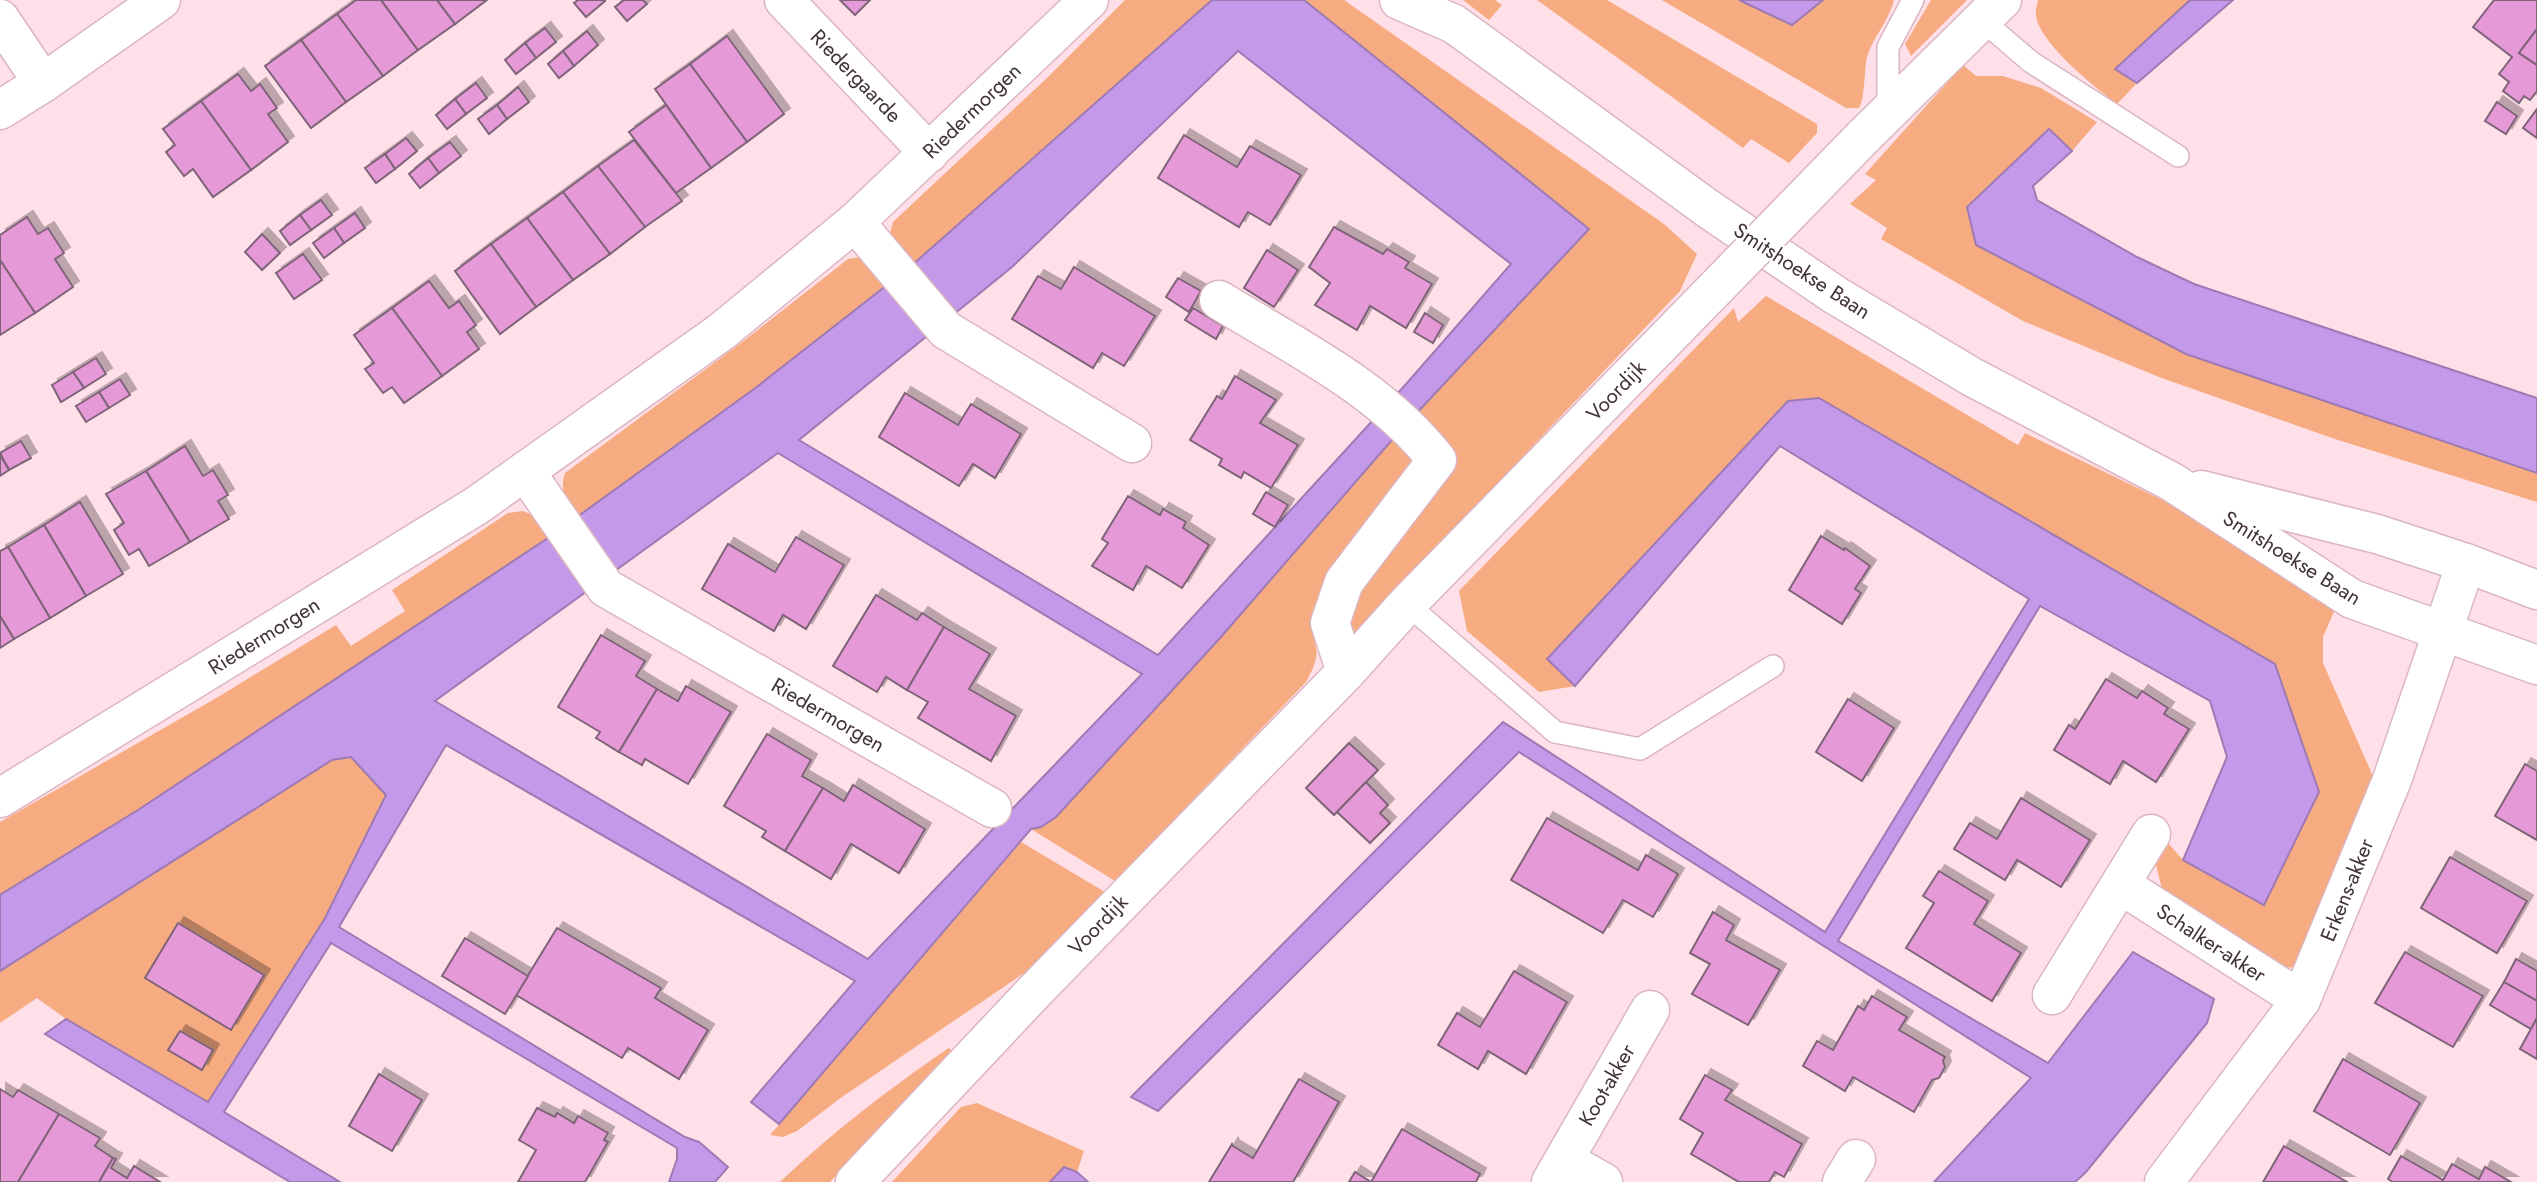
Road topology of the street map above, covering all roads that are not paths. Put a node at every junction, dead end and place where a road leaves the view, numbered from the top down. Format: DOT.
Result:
graph roads {
  1 [pos="161,0"];
  2 [pos="783,0"];
  3 [pos="1089,0"];
  4 [pos="1399,0"];
  5 [pos="1913,0"];
  6 [pos="1992,10"];
  7 [pos="1446,12"];
  8 [pos="0,19"];
  9 [pos="43,83"];
  10 [pos="0,110"];
  11 [pos="1875,125"];
  12 [pos="929,153"];
  13 [pos="2178,156"];
  14 [pos="855,222"];
  15 [pos="1219,300"];
  16 [pos="1132,443"];
  17 [pos="525,471"];
  18 [pos="2172,482"];
  19 [pos="2466,563"];
  20 [pos="2537,590"];
  21 [pos="1407,604"];
  22 [pos="2444,632"];
  23 [pos="2537,665"];
  24 [pos="1773,666"];
  25 [pos="1346,672"];
  26 [pos="0,798"];
  27 [pos="992,808"];
  28 [pos="2151,834"];
  29 [pos="2121,885"];
  30 [pos="2052,995"];
  31 [pos="2301,1000"];
  32 [pos="1650,1010"];
  33 [pos="1558,1171"];
  34 [pos="855,1182"];
  35 [pos="1603,1182"];
  36 [pos="2164,1182"];
  1 -- 9 [label="street"];
  2 -- 12 [label="street, Riedergaarde"];
  3 -- 12 [label="street, Riedermorgen"];
  4 -- 7 [label="street, Smitshoekse Baan"];
  5 -- 11 [label="lane"];
  6 -- 11 [label="street, Voordijk"];
  6 -- 13 [label="lane"];
  7 -- 18 [label="street, Smitshoekse Baan"];
  8 -- 9 [label="street"];
  9 -- 10 [label="street"];
  11 -- 21 [label="street, Voordijk, bridge"];
  12 -- 14 [label="street, Riedermorgen"];
  14 -- 16 [label="street"];
  14 -- 17 [label="street, Riedermorgen"];
  15 -- 25 [label="street"];
  17 -- 26 [label="street, Riedermorgen"];
  17 -- 27 [label="street, Riedermorgen"];
  18 -- 19 [label="street, Smitshoekse Baan"];
  18 -- 22 [label="street, Smitshoekse Baan"];
  19 -- 20 [label="street, Smitshoekse Baan"];
  19 -- 22 [label="street, Erkens-akker"];
  21 -- 24 [label="lane"];
  21 -- 25 [label="street, Voordijk"];
  22 -- 23 [label="street, Smitshoekse Baan"];
  22 -- 31 [label="street, Erkens-akker"];
  25 -- 34 [label="street, Voordijk"];
  28 -- 29 [label="street"];
  29 -- 30 [label="street"];
  29 -- 31 [label="street, Schalker-akker"];
  31 -- 36 [label="street, Erkens-akker"];
  32 -- 33 [label="street, Koot-akker"];
  33 -- 35 [label="street, Koot-akker"];
}
